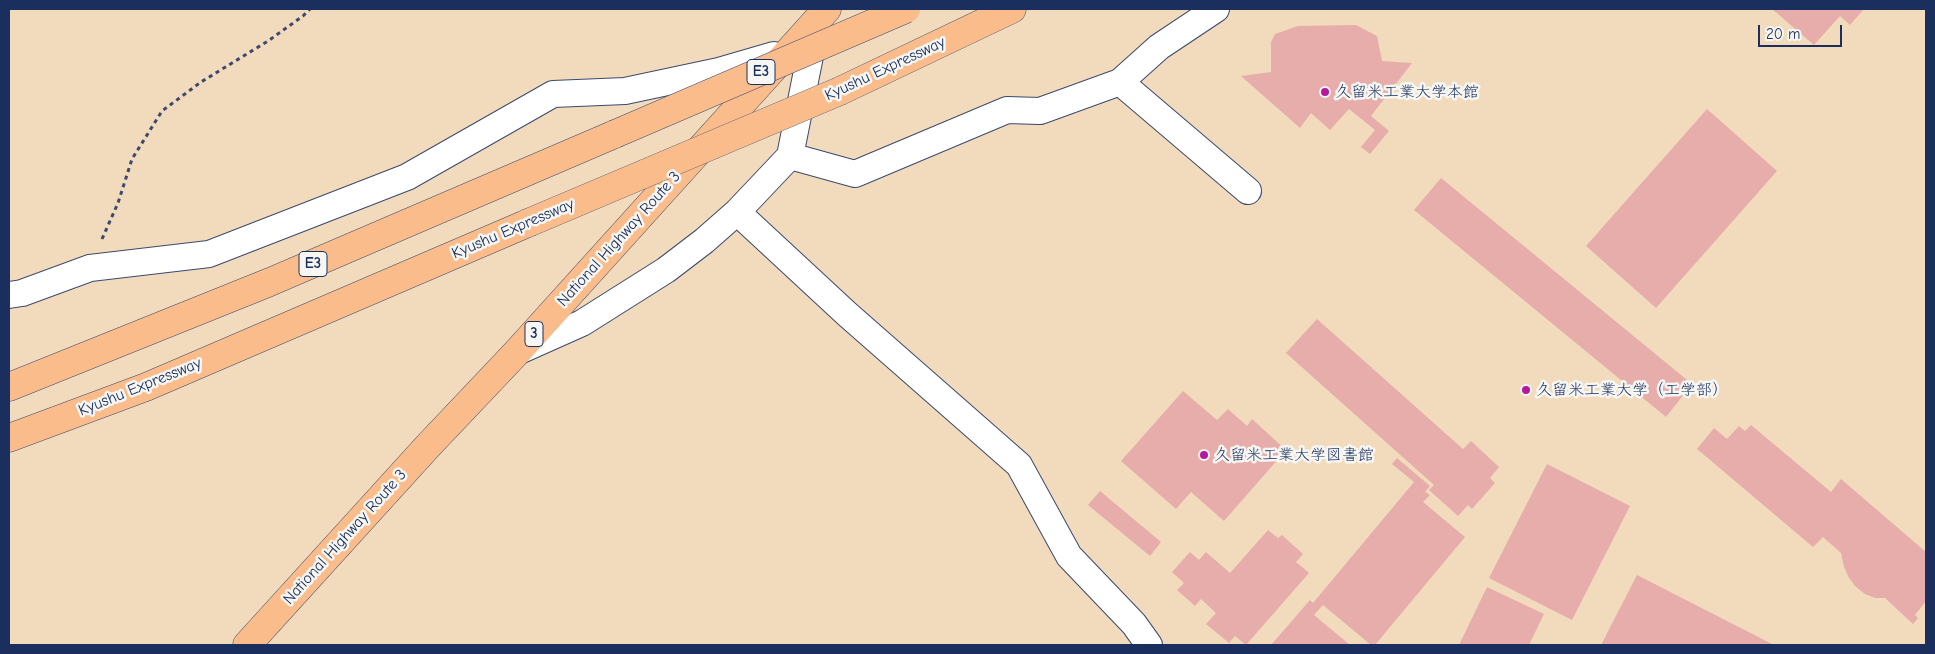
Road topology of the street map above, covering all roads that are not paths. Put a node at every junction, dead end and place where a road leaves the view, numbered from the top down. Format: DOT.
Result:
graph roads {
  1 [pos="906,9"];
  2 [pos="1012,9"];
  3 [pos="1216,9"];
  4 [pos="822,14"];
  5 [pos="789,51"];
  6 [pos="1120,82"];
  7 [pos="790,156"];
  8 [pos="1248,191"];
  9 [pos="737,212"];
  10 [pos="9,295"];
  11 [pos="517,352"];
  12 [pos="9,386"];
  13 [pos="9,438"];
  14 [pos="247,645"];
  15 [pos="1149,645"];
  1 -- 12 [label="highway, E3, bridge"];
  2 -- 13 [label="highway, Kyushu Expressway, bridge"];
  3 -- 6 [label="street"];
  4 -- 5 [label="highway, National Highway Route 3 / 3"];
  4 -- 7 [label="street"];
  5 -- 10 [label="street"];
  5 -- 11 [label="highway, National Highway Route 3 / 3"];
  6 -- 7 [label="street"];
  6 -- 8 [label="street"];
  7 -- 9 [label="street"];
  9 -- 11 [label="street"];
  9 -- 15 [label="street"];
  11 -- 14 [label="highway, National Highway Route 3 / 3"];
}
